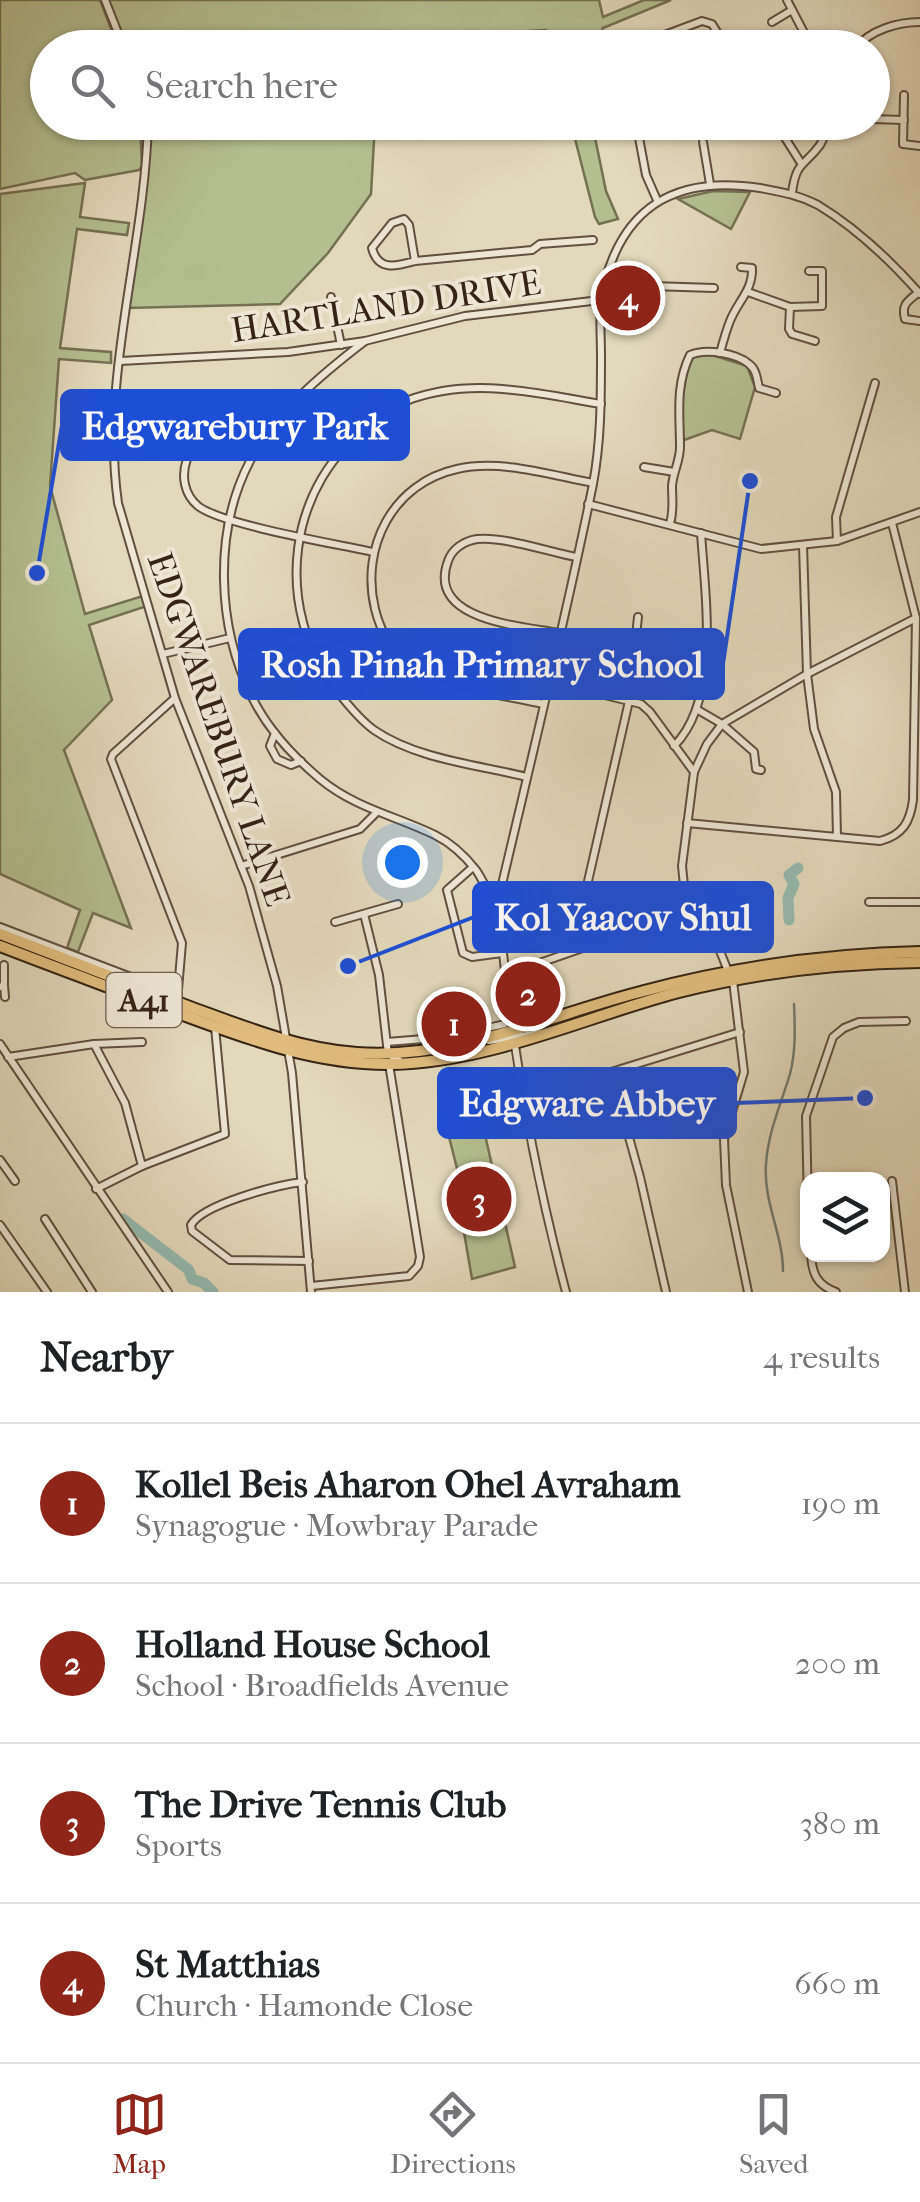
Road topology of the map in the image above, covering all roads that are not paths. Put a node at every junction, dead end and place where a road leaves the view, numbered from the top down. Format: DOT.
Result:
graph roads {
  1 [pos="105,0"];
  2 [pos="788,0"];
  3 [pos="792,10"];
  4 [pos="772,22"];
  5 [pos="920,22"];
  6 [pos="117,30"];
  7 [pos="678,30"];
  8 [pos="716,30"];
  9 [pos="801,30"];
  10 [pos="883,30"];
  11 [pos="904,95"];
  12 [pos="890,120"];
  13 [pos="904,120"];
  14 [pos="147,140"];
  15 [pos="639,140"];
  16 [pos="786,140"];
  17 [pos="822,140"];
  18 [pos="703,142"];
  19 [pos="920,146"];
  20 [pos="801,163"];
  21 [pos="710,184"];
  22 [pos="792,193"];
  23 [pos="658,200"];
  24 [pos="592,240"];
  25 [pos="415,261"];
  26 [pos="742,267"];
  27 [pos="810,271"];
  28 [pos="606,278"];
  29 [pos="714,288"];
  30 [pos="748,292"];
  31 [pos="919,293"];
  32 [pos="331,297"];
  33 [pos="600,300"];
  34 [pos="790,307"];
  35 [pos="920,321"];
  36 [pos="364,341"];
  37 [pos="815,341"];
  38 [pos="340,345"];
  39 [pos="720,353"];
  40 [pos="120,361"];
  41 [pos="876,383"];
  42 [pos="776,394"];
  43 [pos="602,404"];
  44 [pos="260,445"];
  45 [pos="644,467"];
  46 [pos="674,472"];
  47 [pos="593,482"];
  48 [pos="588,504"];
  49 [pos="920,512"];
  50 [pos="230,520"];
  51 [pos="892,523"];
  52 [pos="670,524"];
  53 [pos="701,533"];
  54 [pos="299,534"];
  55 [pos="837,541"];
  56 [pos="803,545"];
  57 [pos="372,552"];
  58 [pos="576,557"];
  59 [pos="638,617"];
  60 [pos="916,618"];
  61 [pos="559,633"];
  62 [pos="230,638"];
  63 [pos="163,654"];
  64 [pos="807,674"];
  65 [pos="548,680"];
  66 [pos="175,698"];
  67 [pos="629,701"];
  68 [pos="543,704"];
  69 [pos="697,710"];
  70 [pos="722,724"];
  71 [pos="274,733"];
  72 [pos="674,746"];
  73 [pos="301,761"];
  74 [pos="761,770"];
  75 [pos="694,772"];
  76 [pos="527,776"];
  77 [pos="376,813"];
  78 [pos="687,823"];
  79 [pos="836,837"];
  80 [pos="240,866"];
  81 [pos="474,867"];
  82 [pos="500,897"];
  83 [pos="869,902"];
  84 [pos="920,902"];
  85 [pos="398,904"];
  86 [pos="364,914"];
  87 [pos="737,917"];
  88 [pos="335,922"];
  89 [pos="688,925"];
  90 [pos="0,930"];
  91 [pos="716,941"];
  92 [pos="598,943"];
  93 [pos="0,946"];
  94 [pos="920,952"];
  95 [pos="502,953"];
  96 [pos="920,962"];
  97 [pos="4,965"];
  98 [pos="505,975"];
  99 [pos="730,976"];
  100 [pos="2,986"];
  101 [pos="5,997"];
  102 [pos="177,998"];
  103 [pos="906,1021"];
  104 [pos="215,1027"];
  105 [pos="740,1032"];
  106 [pos="512,1033"];
  107 [pos="142,1042"];
  108 [pos="0,1044"];
  109 [pos="94,1044"];
  110 [pos="288,1046"];
  111 [pos="388,1053"];
  112 [pos="8,1057"];
  113 [pos="611,1072"];
  114 [pos="522,1091"];
  115 [pos="449,1116"];
  116 [pos="0,1160"];
  117 [pos="142,1166"];
  118 [pos="807,1172"];
  119 [pos="16,1180"];
  120 [pos="892,1181"];
  121 [pos="303,1182"];
  122 [pos="96,1189"];
  123 [pos="45,1218"];
  124 [pos="0,1225"];
  125 [pos="309,1261"];
  126 [pos="812,1262"];
  127 [pos="311,1289"];
  128 [pos="46,1292"];
  129 [pos="92,1292"];
  130 [pos="168,1292"];
  131 [pos="566,1292"];
  132 [pos="666,1292"];
  133 [pos="748,1292"];
  134 [pos="836,1292"];
  135 [pos="905,1292"];
  1 -- 6 [label="street"];
  2 -- 3 [label="street"];
  3 -- 4 [label="street"];
  3 -- 9 [label="street"];
  5 -- 10 [label="street"];
  7 -- 8 [label="street"];
  11 -- 13 [label="street"];
  12 -- 13 [label="street"];
  13 -- 19 [label="street"];
  14 -- 40 [label="street, EDGWAREBURY LANE"];
  15 -- 23 [label="street"];
  16 -- 20 [label="street"];
  17 -- 20 [label="street"];
  18 -- 21 [label="street"];
  20 -- 22 [label="street"];
  21 -- 22 [label="street"];
  21 -- 23 [label="street"];
  22 -- 31 [label="street"];
  23 -- 28 [label="street"];
  24 -- 25 [label="street"];
  25 -- 25 [label="street"];
  26 -- 30 [label="street"];
  27 -- 34 [label="street"];
  28 -- 29 [label="street"];
  28 -- 33 [label="street"];
  30 -- 34 [label="street"];
  30 -- 39 [label="street"];
  31 -- 35 [label="street"];
  32 -- 38 [label="street"];
  33 -- 36 [label="street, HARTLAND DRIVE"];
  33 -- 43 [label="street"];
  34 -- 37 [label="street"];
  36 -- 38 [label="street, HARTLAND DRIVE"];
  36 -- 44 [label="street"];
  38 -- 40 [label="street, HARTLAND DRIVE"];
  39 -- 42 [label="street"];
  39 -- 46 [label="street"];
  40 -- 63 [label="street, EDGWAREBURY LANE"];
  41 -- 55 [label="street"];
  43 -- 47 [label="street"];
  43 -- 54 [label="street"];
  44 -- 50 [label="street"];
  44 -- 50 [label="street"];
  45 -- 46 [label="street"];
  46 -- 52 [label="street"];
  47 -- 48 [label="street"];
  47 -- 57 [label="street"];
  48 -- 52 [label="street"];
  48 -- 58 [label="street"];
  49 -- 51 [label="street"];
  50 -- 54 [label="street"];
  50 -- 62 [label="street"];
  51 -- 55 [label="street"];
  51 -- 60 [label="street"];
  52 -- 53 [label="street"];
  53 -- 56 [label="street"];
  53 -- 69 [label="street"];
  54 -- 57 [label="street"];
  54 -- 76 [label="street"];
  55 -- 56 [label="street"];
  56 -- 64 [label="street"];
  57 -- 68 [label="street"];
  58 -- 61 [label="street"];
  58 -- 61 [label="street"];
  59 -- 67 [label="street"];
  60 -- 64 [label="street"];
  60 -- 79 [label="street"];
  61 -- 65 [label="street"];
  62 -- 63 [label="street"];
  62 -- 71 [label="street"];
  63 -- 66 [label="street, EDGWAREBURY LANE"];
  64 -- 70 [label="street"];
  64 -- 79 [label="street"];
  65 -- 67 [label="street"];
  65 -- 68 [label="street"];
  66 -- 80 [label="street, EDGWAREBURY LANE"];
  66 -- 102 [label="street"];
  67 -- 72 [label="street"];
  67 -- 92 [label="street"];
  68 -- 76 [label="street"];
  69 -- 70 [label="street"];
  69 -- 72 [label="street"];
  70 -- 74 [label="street"];
  70 -- 75 [label="street"];
  71 -- 73 [label="street"];
  71 -- 73 [label="street"];
  72 -- 75 [label="street"];
  73 -- 77 [label="street"];
  75 -- 78 [label="street"];
  76 -- 82 [label="street"];
  77 -- 80 [label="street"];
  77 -- 81 [label="street"];
  78 -- 79 [label="street"];
  78 -- 89 [label="street"];
  80 -- 110 [label="street, EDGWAREBURY LANE"];
  81 -- 82 [label="street"];
  81 -- 95 [label="street"];
  82 -- 95 [label="street"];
  83 -- 84 [label="street"];
  85 -- 86 [label="street"];
  86 -- 88 [label="street"];
  86 -- 111 [label="street"];
  87 -- 91 [label="street"];
  89 -- 91 [label="street"];
  89 -- 92 [label="street"];
  90 -- 102 [label="highway, A41"];
  90 -- 102 [label="street"];
  91 -- 99 [label="street"];
  92 -- 98 [label="street"];
  93 -- 104 [label="highway, A41"];
  94 -- 99 [label="highway, A41"];
  95 -- 98 [label="street"];
  96 -- 99 [label="highway, A41"];
  97 -- 100 [label="street"];
  98 -- 106 [label="street"];
  99 -- 105 [label="street"];
  99 -- 106 [label="highway, A41"];
  99 -- 106 [label="highway, A41"];
  100 -- 101 [label="street"];
  102 -- 110 [label="highway, A41"];
  103 -- 118 [label="street"];
  104 -- 110 [label="highway, A41"];
  104 -- 117 [label="street"];
  105 -- 113 [label="street"];
  105 -- 133 [label="street"];
  106 -- 111 [label="highway, A41"];
  106 -- 111 [label="highway, A41"];
  106 -- 111 [label="street"];
  106 -- 114 [label="street"];
  107 -- 109 [label="street"];
  108 -- 112 [label="street"];
  109 -- 112 [label="street"];
  109 -- 117 [label="street"];
  110 -- 111 [label="highway, A41"];
  110 -- 121 [label="street, EDGWAREBURY LANE"];
  111 -- 127 [label="street"];
  112 -- 122 [label="street"];
  113 -- 114 [label="street"];
  113 -- 132 [label="street"];
  114 -- 115 [label="street"];
  114 -- 131 [label="street"];
  116 -- 119 [label="street"];
  117 -- 122 [label="street"];
  120 -- 135 [label="street"];
  121 -- 125 [label="street, EDGWAREBURY LANE"];
  121 -- 125 [label="street"];
  122 -- 130 [label="street"];
  123 -- 129 [label="street"];
  124 -- 128 [label="street"];
  125 -- 127 [label="street, EDGWAREBURY LANE"];
  126 -- 134 [label="street"];
}
